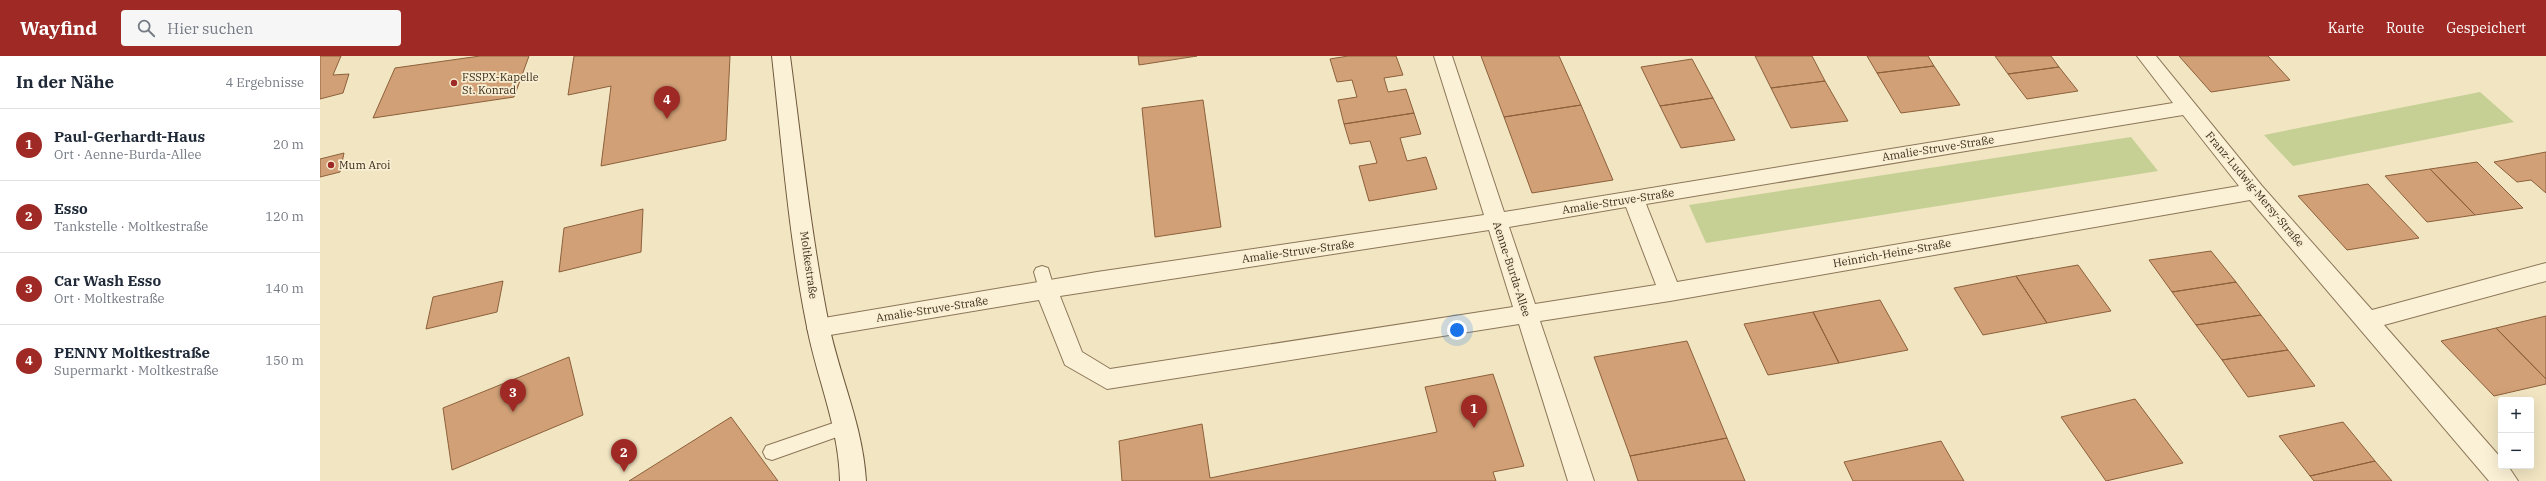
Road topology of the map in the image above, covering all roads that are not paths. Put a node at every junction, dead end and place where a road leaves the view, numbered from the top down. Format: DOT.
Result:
graph roads {
  1 [pos="781,56"];
  2 [pos="1444,56"];
  3 [pos="2146,56"];
  4 [pos="2188,107"];
  5 [pos="2255,190"];
  6 [pos="1633,198"];
  7 [pos="1496,221"];
  8 [pos="2546,272"];
  9 [pos="1044,281"];
  10 [pos="1670,292"];
  11 [pos="1528,314"];
  12 [pos="2366,321"];
  13 [pos="818,328"];
  14 [pos="845,427"];
  15 [pos="772,452"];
  16 [pos="856,477"];
  17 [pos="1582,481"];
  18 [pos="2505,481"];
  1 -- 13 [label="street, Moltkestraße"];
  2 -- 7 [label="street, Aenne-Burda-Allee"];
  3 -- 4 [label="street, Franz-Ludwig-Mersy-Straße"];
  4 -- 5 [label="street, Franz-Ludwig-Mersy-Straße"];
  4 -- 6 [label="street, Amalie-Struve-Straße"];
  5 -- 10 [label="street, Heinrich-Heine-Straße"];
  5 -- 12 [label="street, Franz-Ludwig-Mersy-Straße"];
  6 -- 7 [label="street, Amalie-Struve-Straße"];
  6 -- 10 [label="street"];
  7 -- 9 [label="street, Amalie-Struve-Straße"];
  7 -- 11 [label="street, Aenne-Burda-Allee"];
  8 -- 12 [label="street"];
  9 -- 11 [label="street"];
  9 -- 13 [label="street, Amalie-Struve-Straße"];
  10 -- 11 [label="street, Heinrich-Heine-Straße"];
  11 -- 17 [label="street, Aenne-Burda-Allee"];
  12 -- 18 [label="street, Franz-Ludwig-Mersy-Straße"];
  13 -- 14 [label="street, Moltkestraße"];
  14 -- 15 [label="lane"];
  14 -- 16 [label="street, Moltkestraße"];
}
